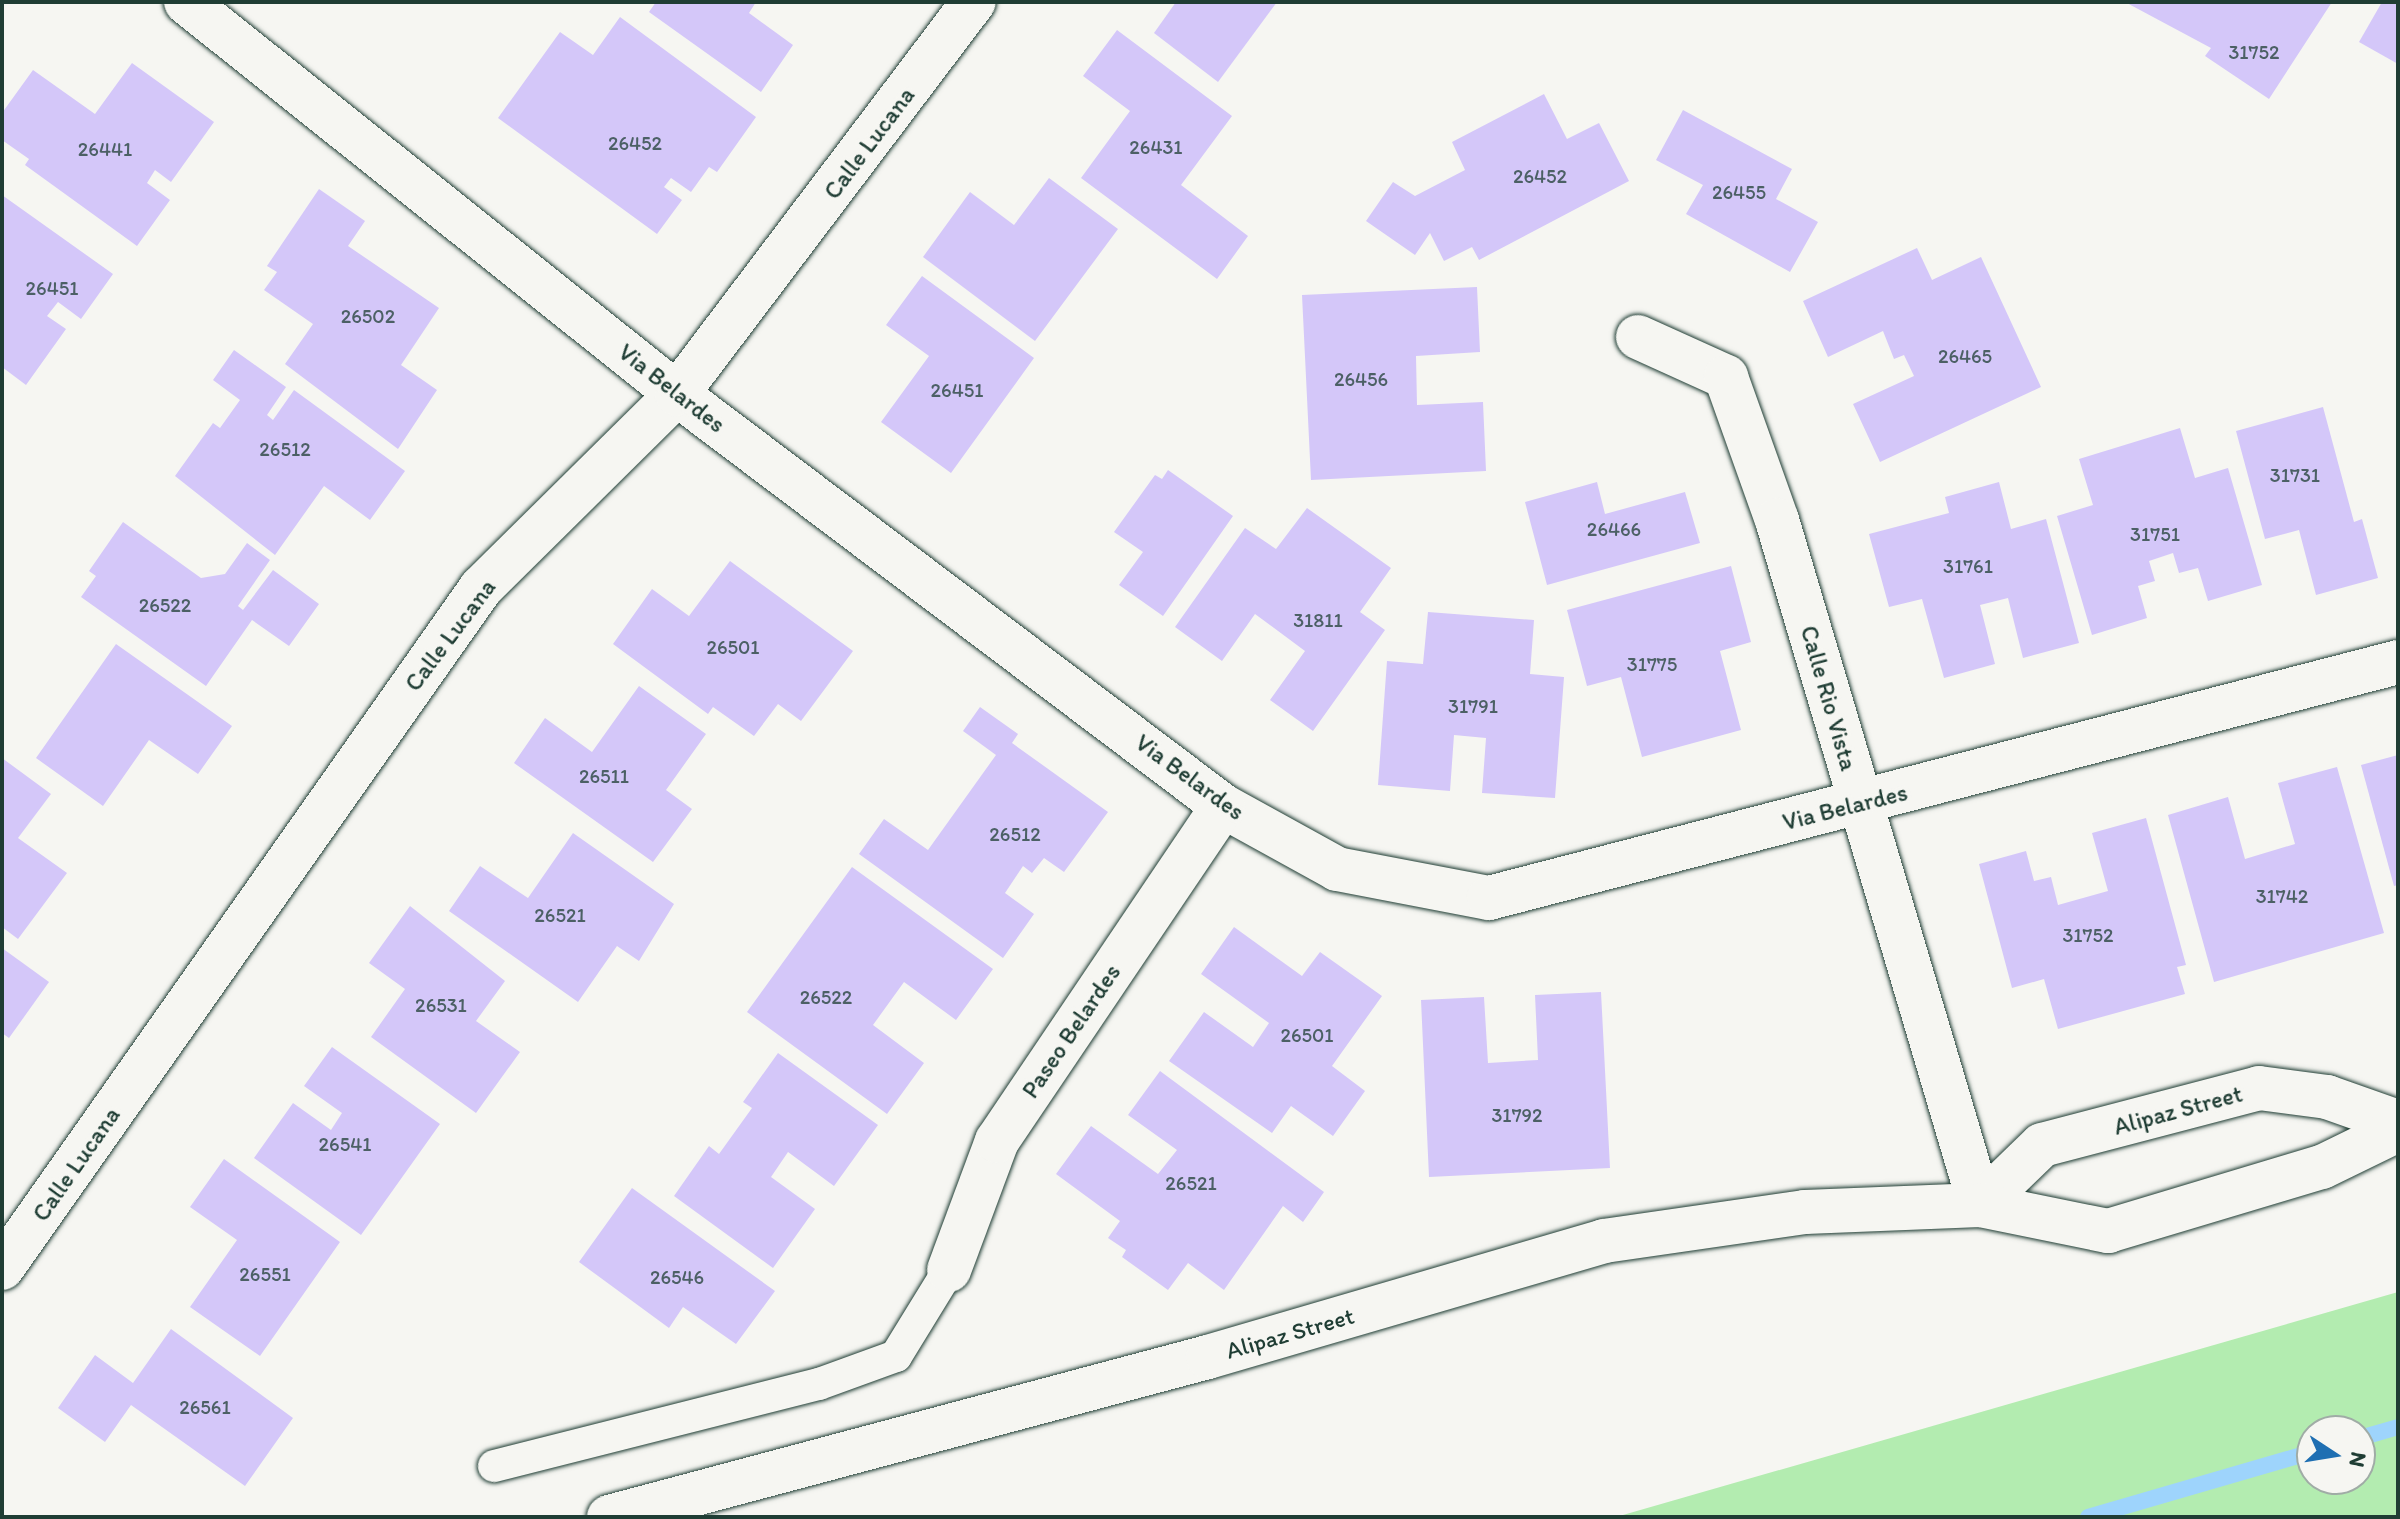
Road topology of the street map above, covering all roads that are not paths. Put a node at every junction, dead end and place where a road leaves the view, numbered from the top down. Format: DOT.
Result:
graph roads {
  1 [pos="186,2"];
  2 [pos="974,2"];
  3 [pos="1638,337"];
  4 [pos="677,394"];
  5 [pos="2398,662"];
  6 [pos="1860,803"];
  7 [pos="1223,806"];
  8 [pos="2398,1122"];
  9 [pos="2398,1130"];
  10 [pos="1980,1205"];
  11 [pos="2,1268"];
  12 [pos="949,1270"];
  13 [pos="494,1466"];
  14 [pos="609,1517"];
  1 -- 4 [label="street, Via Belardes"];
  2 -- 4 [label="street, Calle Lucana"];
  3 -- 6 [label="street, Calle Rio Vista"];
  4 -- 7 [label="street, Via Belardes"];
  4 -- 11 [label="street, Calle Lucana"];
  5 -- 6 [label="street, Via Belardes"];
  6 -- 7 [label="street, Via Belardes"];
  6 -- 10 [label="street, Calle Rio Vista"];
  7 -- 12 [label="street, Paseo Belardes"];
  8 -- 10 [label="street, Alipaz Street"];
  9 -- 10 [label="street, Alipaz Street"];
  10 -- 14 [label="street, Alipaz Street"];
  12 -- 13 [label="lane"];
}
